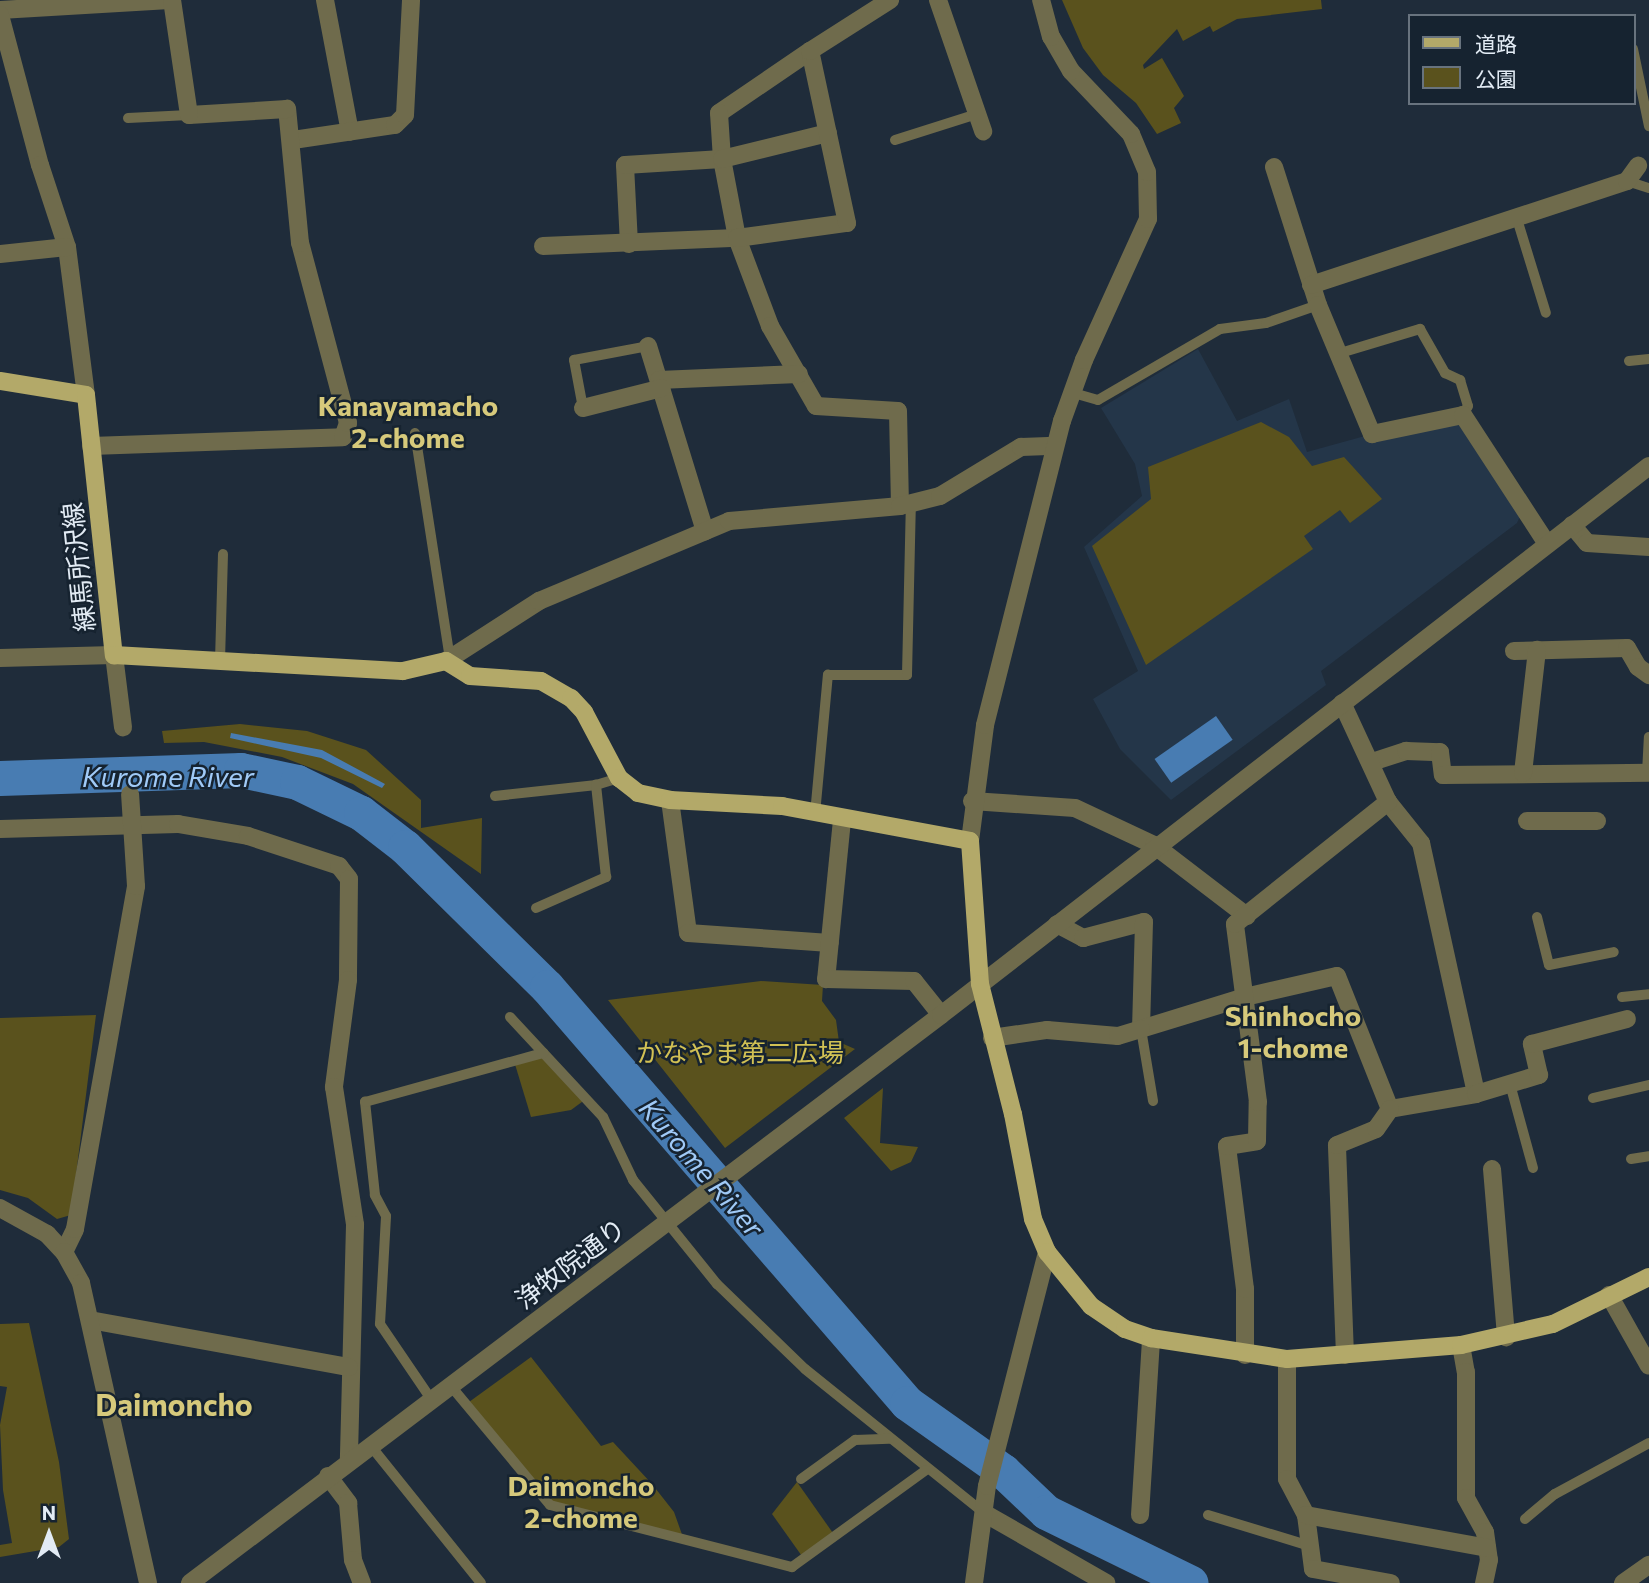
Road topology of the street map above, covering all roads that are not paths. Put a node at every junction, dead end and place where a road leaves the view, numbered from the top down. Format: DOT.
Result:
graph roads {
  1 [pos="171,0"];
  2 [pos="325,0"];
  3 [pos="411,0"];
  4 [pos="890,0"];
  5 [pos="938,0"];
  6 [pos="1041,0"];
  7 [pos="1,20"];
  8 [pos="810,51"];
  9 [pos="1635,60"];
  10 [pos="189,115"];
  11 [pos="128,118"];
  12 [pos="980,122"];
  13 [pos="1649,126"];
  14 [pos="350,132"];
  15 [pos="828,133"];
  16 [pos="293,140"];
  17 [pos="895,140"];
  18 [pos="722,159"];
  19 [pos="1274,166"];
  20 [pos="1638,166"];
  21 [pos="1626,181"];
  22 [pos="1649,188"];
  23 [pos="1517,219"];
  24 [pos="737,238"];
  25 [pos="629,244"];
  26 [pos="544,246"];
  27 [pos="67,247"];
  28 [pos="0,254"];
  29 [pos="1311,285"];
  30 [pos="1318,305"];
  31 [pos="1546,313"];
  32 [pos="648,346"];
  33 [pos="1337,354"];
  34 [pos="1649,359"];
  35 [pos="1629,361"];
  36 [pos="799,374"];
  37 [pos="0,381"];
  38 [pos="661,384"];
  39 [pos="1070,392"];
  40 [pos="86,395"];
  41 [pos="583,408"];
  42 [pos="1463,415"];
  43 [pos="415,433"];
  44 [pos="91,446"];
  45 [pos="1055,446"];
  46 [pos="1649,466"];
  47 [pos="906,504"];
  48 [pos="1572,525"];
  49 [pos="705,531"];
  50 [pos="1547,544"];
  51 [pos="1649,547"];
  52 [pos="223,554"];
  53 [pos="1537,650"];
  54 [pos="1514,651"];
  55 [pos="114,654"];
  56 [pos="0,658"];
  57 [pos="448,660"];
  58 [pos="220,661"];
  59 [pos="1649,675"];
  60 [pos="1342,703"];
  61 [pos="123,727"];
  62 [pos="1649,737"];
  63 [pos="1372,762"];
  64 [pos="1523,773"];
  65 [pos="1648,773"];
  66 [pos="620,778"];
  67 [pos="596,785"];
  68 [pos="130,794"];
  69 [pos="495,796"];
  70 [pos="670,800"];
  71 [pos="972,801"];
  72 [pos="1388,802"];
  73 [pos="815,814"];
  74 [pos="842,820"];
  75 [pos="1527,821"];
  76 [pos="1597,821"];
  77 [pos="129,824"];
  78 [pos="0,829"];
  79 [pos="970,841"];
  80 [pos="1154,845"];
  81 [pos="536,908"];
  82 [pos="1247,916"];
  83 [pos="1536,917"];
  84 [pos="1057,924"];
  85 [pos="830,943"];
  86 [pos="1614,952"];
  87 [pos="980,984"];
  88 [pos="1649,994"];
  89 [pos="1622,997"];
  90 [pos="1245,998"];
  91 [pos="941,1015"];
  92 [pos="510,1017"];
  93 [pos="1627,1019"];
  94 [pos="1141,1030"];
  95 [pos="992,1038"];
  96 [pos="543,1053"];
  97 [pos="1510,1084"];
  98 [pos="1649,1085"];
  99 [pos="1476,1094"];
  100 [pos="1592,1098"];
  101 [pos="1153,1101"];
  102 [pos="1390,1109"];
  103 [pos="1649,1156"];
  104 [pos="1631,1159"];
  105 [pos="1533,1168"];
  106 [pos="1492,1169"];
  107 [pos="0,1208"];
  108 [pos="669,1222"];
  109 [pos="64,1252"];
  110 [pos="1047,1252"];
  111 [pos="1649,1277"];
  112 [pos="1609,1295"];
  113 [pos="90,1321"];
  114 [pos="1506,1337"];
  115 [pos="1151,1338"];
  116 [pos="1461,1345"];
  117 [pos="1245,1354"];
  118 [pos="1345,1354"];
  119 [pos="1287,1359"];
  120 [pos="1649,1366"];
  121 [pos="349,1367"];
  122 [pos="450,1385"];
  123 [pos="431,1399"];
  124 [pos="889,1439"];
  125 [pos="1649,1443"];
  126 [pos="370,1444"];
  127 [pos="349,1460"];
  128 [pos="926,1470"];
  129 [pos="328,1476"];
  130 [pos="801,1479"];
  131 [pos="984,1513"];
  132 [pos="1140,1515"];
  133 [pos="1208,1515"];
  134 [pos="1306,1515"];
  135 [pos="1525,1518"];
  136 [pos="1310,1546"];
  137 [pos="1488,1548"];
  138 [pos="1649,1565"];
  139 [pos="148,1583"];
  140 [pos="190,1583"];
  141 [pos="362,1583"];
  142 [pos="481,1583"];
  143 [pos="974,1583"];
  144 [pos="1106,1583"];
  145 [pos="1391,1583"];
  146 [pos="1484,1583"];
  147 [pos="1623,1583"];
  1 -- 7 [label="street"];
  1 -- 10 [label="street"];
  2 -- 14 [label="street"];
  3 -- 14 [label="street"];
  4 -- 8 [label="street"];
  5 -- 12 [label="street"];
  6 -- 39 [label="street"];
  7 -- 27 [label="street"];
  8 -- 15 [label="street"];
  8 -- 18 [label="street"];
  9 -- 13 [label="lane"];
  10 -- 11 [label="lane"];
  10 -- 16 [label="street"];
  12 -- 17 [label="lane"];
  14 -- 16 [label="street"];
  15 -- 18 [label="street"];
  15 -- 24 [label="street"];
  16 -- 44 [label="street"];
  18 -- 24 [label="street"];
  18 -- 25 [label="street"];
  19 -- 29 [label="street"];
  20 -- 21 [label="street"];
  21 -- 22 [label="lane"];
  21 -- 23 [label="street"];
  23 -- 29 [label="street"];
  23 -- 31 [label="lane"];
  24 -- 25 [label="street"];
  24 -- 36 [label="street"];
  25 -- 26 [label="street"];
  27 -- 28 [label="street"];
  27 -- 40 [label="street"];
  29 -- 30 [label="street"];
  30 -- 33 [label="street"];
  30 -- 39 [label="lane"];
  32 -- 38 [label="street"];
  32 -- 41 [label="lane"];
  33 -- 42 [label="street"];
  33 -- 42 [label="lane"];
  34 -- 35 [label="lane"];
  36 -- 38 [label="street"];
  36 -- 47 [label="street"];
  37 -- 40 [label="main road"];
  38 -- 41 [label="street"];
  38 -- 49 [label="street"];
  39 -- 45 [label="street"];
  40 -- 44 [label="main road, 練馬所沢線"];
  42 -- 50 [label="street"];
  43 -- 57 [label="lane"];
  44 -- 55 [label="main road, 練馬所沢線"];
  45 -- 47 [label="street"];
  45 -- 71 [label="street"];
  46 -- 48 [label="street, 浄牧院通り"];
  47 -- 49 [label="street"];
  47 -- 73 [label="lane"];
  48 -- 50 [label="street, 浄牧院通り"];
  48 -- 51 [label="street"];
  49 -- 57 [label="street"];
  50 -- 60 [label="street, 浄牧院通り"];
  52 -- 58 [label="lane"];
  53 -- 54 [label="street"];
  53 -- 59 [label="street"];
  53 -- 64 [label="street"];
  55 -- 56 [label="street"];
  55 -- 58 [label="main road, 練馬所沢線"];
  55 -- 61 [label="street"];
  57 -- 58 [label="main road, 練馬所沢線"];
  57 -- 66 [label="main road"];
  60 -- 63 [label="street"];
  60 -- 80 [label="street, 浄牧院通り"];
  62 -- 65 [label="lane"];
  63 -- 64 [label="street"];
  63 -- 72 [label="street"];
  64 -- 65 [label="street"];
  66 -- 67 [label="lane"];
  66 -- 70 [label="main road"];
  67 -- 69 [label="lane"];
  67 -- 81 [label="lane"];
  68 -- 77 [label="street"];
  70 -- 73 [label="main road"];
  70 -- 85 [label="street"];
  71 -- 79 [label="street"];
  71 -- 80 [label="street"];
  72 -- 82 [label="street"];
  72 -- 99 [label="street"];
  73 -- 74 [label="main road"];
  74 -- 79 [label="main road"];
  74 -- 85 [label="street"];
  75 -- 76 [label="street"];
  77 -- 78 [label="street"];
  77 -- 109 [label="street"];
  77 -- 121 [label="street"];
  79 -- 87 [label="main road"];
  80 -- 82 [label="street"];
  80 -- 84 [label="street, 浄牧院通り"];
  82 -- 90 [label="street"];
  83 -- 86 [label="lane"];
  84 -- 87 [label="street, 浄牧院通り"];
  84 -- 94 [label="street"];
  85 -- 91 [label="street"];
  87 -- 91 [label="street, 浄牧院通り"];
  87 -- 95 [label="main road"];
  88 -- 89 [label="lane"];
  90 -- 94 [label="street"];
  90 -- 102 [label="street"];
  90 -- 117 [label="street"];
  91 -- 108 [label="street, 浄牧院通り"];
  92 -- 96 [label="lane"];
  93 -- 97 [label="street"];
  94 -- 95 [label="street"];
  94 -- 101 [label="lane"];
  95 -- 110 [label="main road"];
  96 -- 108 [label="lane"];
  96 -- 123 [label="lane"];
  97 -- 99 [label="street"];
  97 -- 105 [label="lane"];
  98 -- 100 [label="lane"];
  99 -- 102 [label="street"];
  102 -- 118 [label="street"];
  103 -- 104 [label="lane"];
  106 -- 114 [label="street"];
  107 -- 109 [label="street"];
  108 -- 122 [label="street, 浄牧院通り"];
  108 -- 124 [label="lane"];
  109 -- 113 [label="street"];
  110 -- 115 [label="main road"];
  110 -- 131 [label="street"];
  111 -- 112 [label="main road"];
  112 -- 114 [label="main road"];
  112 -- 120 [label="street"];
  113 -- 121 [label="street"];
  113 -- 139 [label="street"];
  114 -- 116 [label="main road"];
  115 -- 117 [label="main road"];
  115 -- 132 [label="street"];
  116 -- 118 [label="main road"];
  116 -- 137 [label="street"];
  117 -- 119 [label="main road"];
  118 -- 119 [label="main road"];
  119 -- 134 [label="street"];
  121 -- 127 [label="street"];
  122 -- 123 [label="street, 浄牧院通り"];
  122 -- 128 [label="lane"];
  123 -- 126 [label="street, 浄牧院通り"];
  124 -- 128 [label="lane"];
  124 -- 130 [label="lane"];
  125 -- 135 [label="lane"];
  126 -- 127 [label="street, 浄牧院通り"];
  126 -- 142 [label="lane"];
  127 -- 129 [label="street, 浄牧院通り"];
  128 -- 131 [label="lane"];
  129 -- 140 [label="street, 浄牧院通り"];
  129 -- 141 [label="street"];
  131 -- 143 [label="street"];
  131 -- 144 [label="street"];
  133 -- 136 [label="lane"];
  134 -- 136 [label="street"];
  134 -- 137 [label="street"];
  136 -- 145 [label="street"];
  137 -- 146 [label="street"];
  138 -- 147 [label="street"];
}
